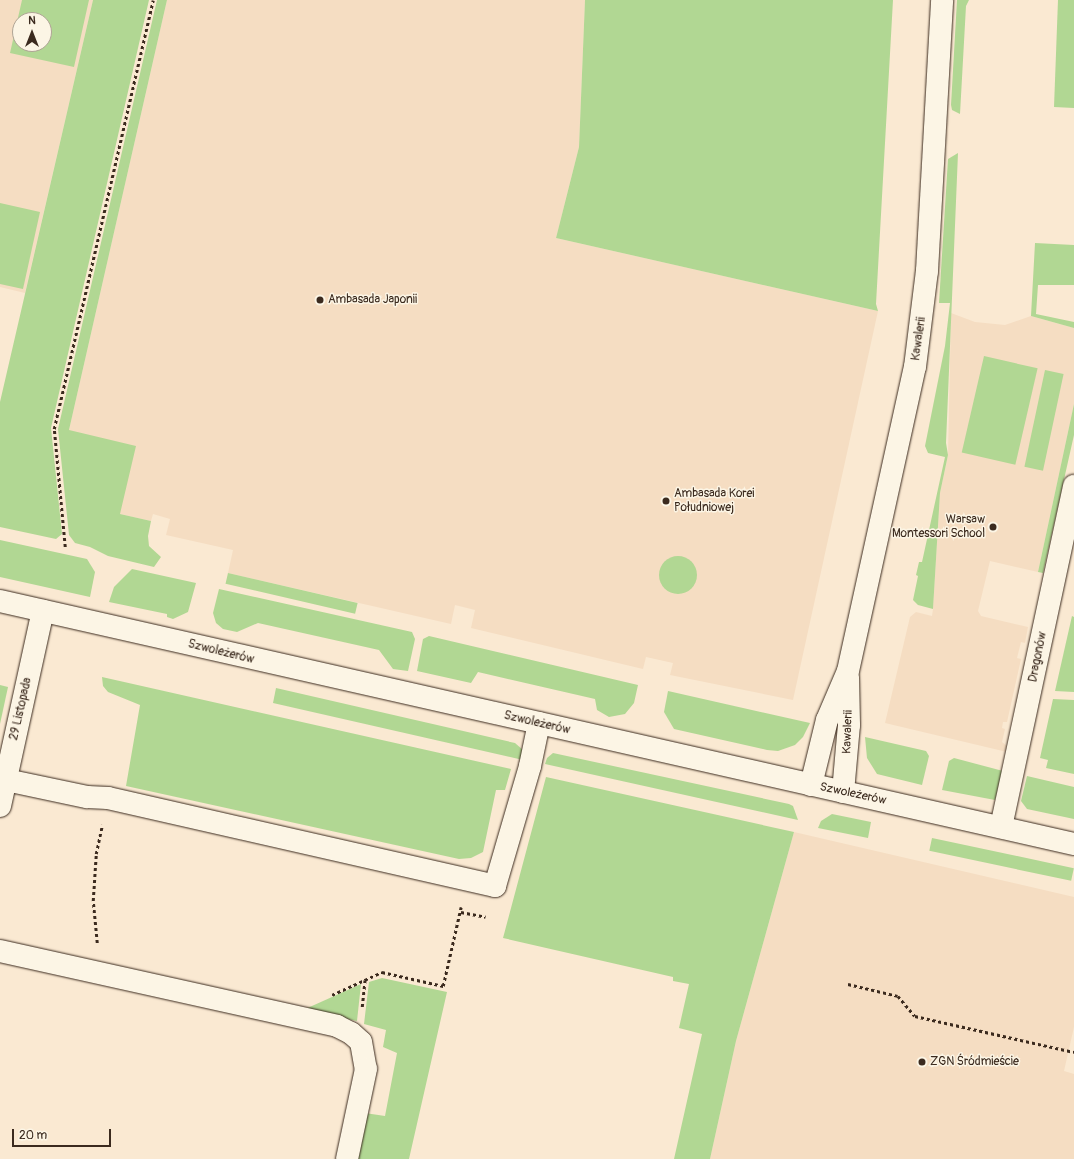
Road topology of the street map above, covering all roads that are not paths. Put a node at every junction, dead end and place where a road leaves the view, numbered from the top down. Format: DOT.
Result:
graph roads {
  1 [pos="942,0"];
  2 [pos="1074,486"];
  3 [pos="0,601"];
  4 [pos="43,611"];
  5 [pos="848,671"];
  6 [pos="539,723"];
  7 [pos="6,780"];
  8 [pos="811,785"];
  9 [pos="843,792"];
  10 [pos="0,806"];
  11 [pos="1002,827"];
  12 [pos="1074,844"];
  13 [pos="0,951"];
  14 [pos="347,1159"];
  1 -- 5 [label="street, Kawalerii"];
  2 -- 11 [label="street, Dragonów"];
  3 -- 4 [label="street, Szwoleżerów"];
  4 -- 6 [label="street, Szwoleżerów"];
  4 -- 7 [label="street, 29 Listopada"];
  5 -- 8 [label="street, Kawalerii"];
  5 -- 9 [label="street, Kawalerii"];
  6 -- 7 [label="street"];
  6 -- 8 [label="street, Szwoleżerów"];
  7 -- 10 [label="street, 29 Listopada"];
  8 -- 9 [label="street, Szwoleżerów"];
  9 -- 11 [label="street, Szwoleżerów"];
  11 -- 12 [label="street, Szwoleżerów"];
  13 -- 14 [label="street"];
}
